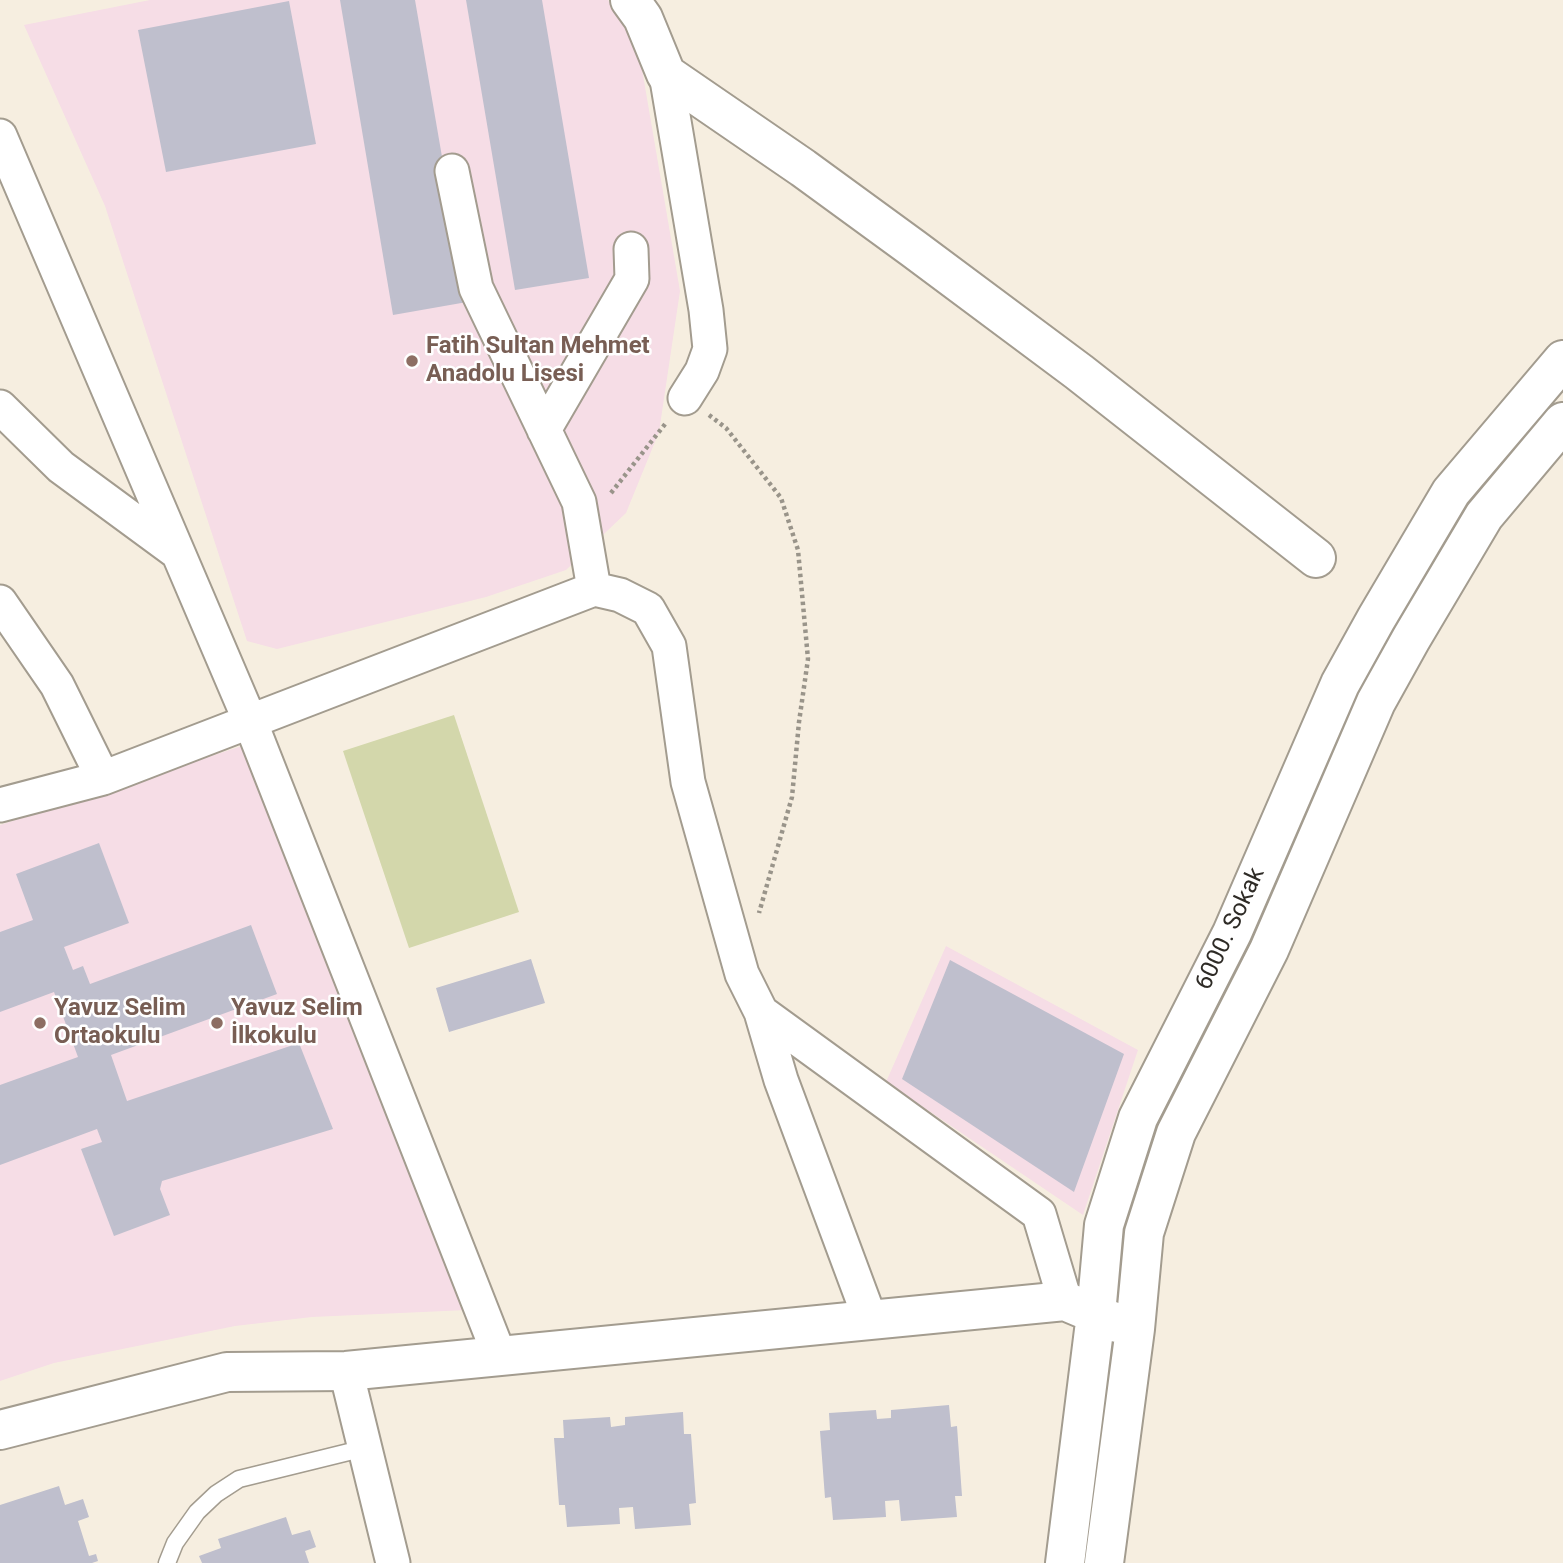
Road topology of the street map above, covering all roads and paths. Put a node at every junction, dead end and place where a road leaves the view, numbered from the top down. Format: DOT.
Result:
graph roads {
  1 [pos="631,0"];
  2 [pos="666,74"];
  3 [pos="0,136"];
  4 [pos="452,171"];
  5 [pos="631,249"];
  6 [pos="1563,360"];
  7 [pos="685,398"];
  8 [pos="0,407"];
  9 [pos="1563,422"];
  10 [pos="544,430"];
  11 [pos="583,529"];
  12 [pos="178,553"];
  13 [pos="1316,558"];
  14 [pos="594,589"];
  15 [pos="0,601"];
  16 [pos="250,721"];
  17 [pos="103,778"];
  18 [pos="0,805"];
  19 [pos="756,923"];
  20 [pos="761,1012"];
  21 [pos="1081,1308"];
  22 [pos="870,1319"];
  23 [pos="1135,1329"];
  24 [pos="500,1357"];
  25 [pos="346,1371"];
  26 [pos="0,1430"];
  27 [pos="365,1448"];
  28 [pos="167,1563"];
  29 [pos="393,1563"];
  30 [pos="1065,1563"];
  31 [pos="1104,1563"];
  1 -- 2 [label="street"];
  2 -- 7 [label="street"];
  2 -- 13 [label="street"];
  3 -- 12 [label="street"];
  4 -- 10 [label="street"];
  5 -- 10 [label="street"];
  6 -- 21 [label="street, 6000. Sokak"];
  7 -- 11 [label="path"];
  7 -- 19 [label="path"];
  8 -- 12 [label="street"];
  9 -- 23 [label="street, 6000. Sokak"];
  10 -- 11 [label="street"];
  11 -- 14 [label="street"];
  12 -- 16 [label="street"];
  14 -- 16 [label="street"];
  14 -- 20 [label="street"];
  15 -- 17 [label="street"];
  16 -- 17 [label="street"];
  16 -- 24 [label="street"];
  17 -- 18 [label="street"];
  20 -- 21 [label="street"];
  20 -- 22 [label="street"];
  21 -- 22 [label="street"];
  21 -- 23 [label="street"];
  21 -- 30 [label="street, 6000. Sokak"];
  22 -- 24 [label="street"];
  23 -- 31 [label="street, 6000. Sokak"];
  24 -- 25 [label="street"];
  25 -- 26 [label="street"];
  25 -- 27 [label="street"];
  27 -- 28 [label="lane"];
  27 -- 29 [label="street"];
}
